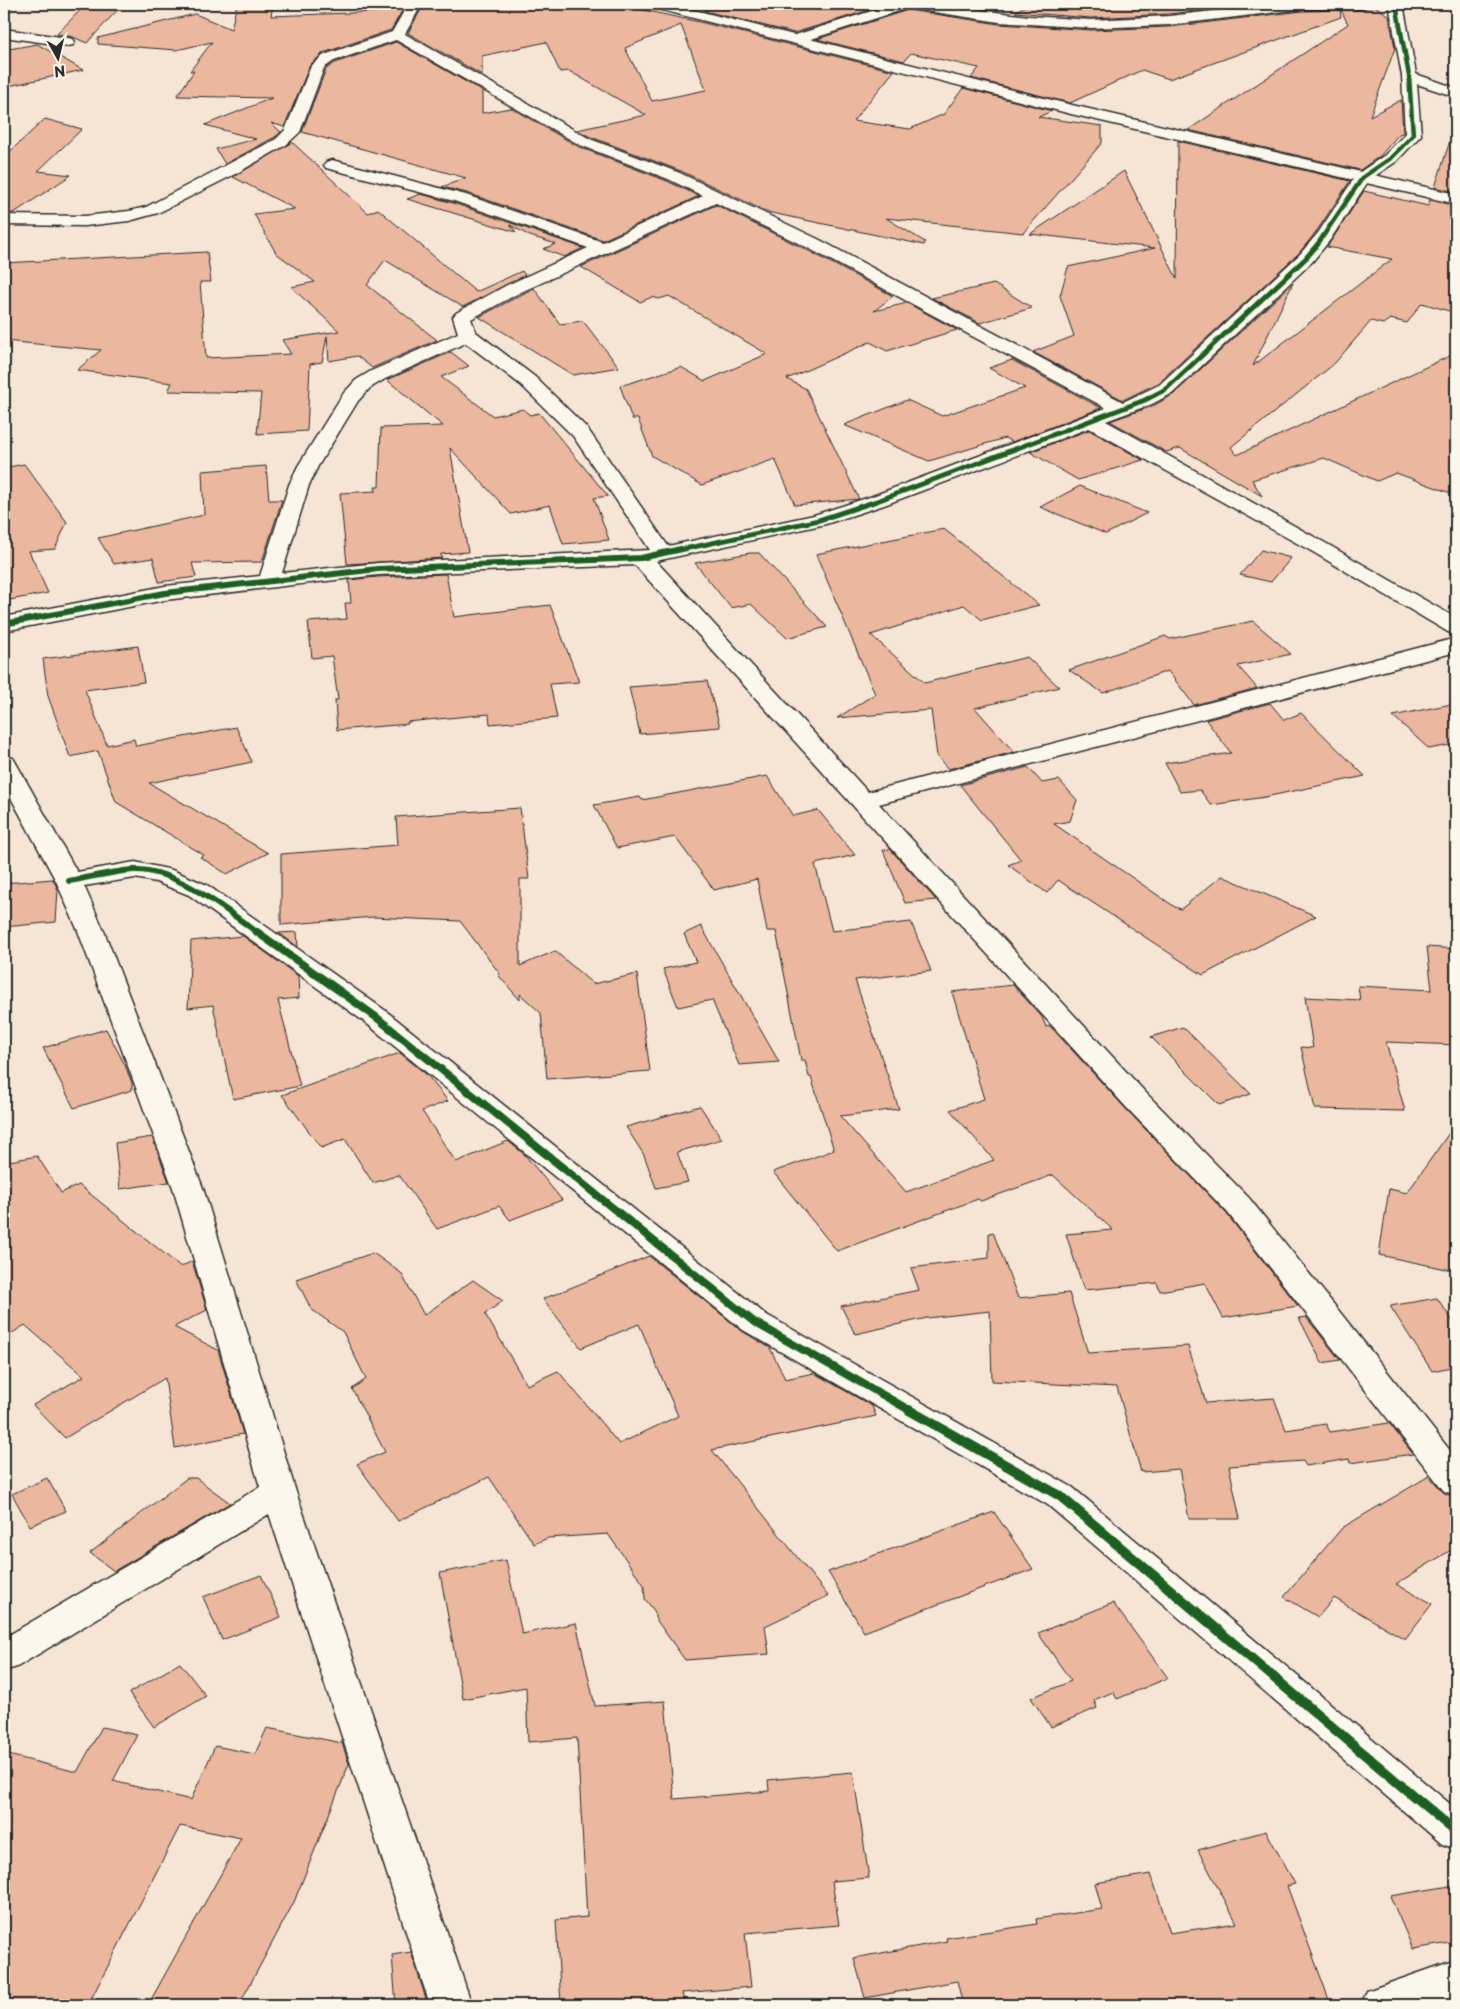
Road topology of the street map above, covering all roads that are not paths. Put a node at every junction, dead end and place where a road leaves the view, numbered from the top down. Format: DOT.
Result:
graph roads {
  1 [pos="415,4"];
  2 [pos="655,4"];
  3 [pos="908,4"];
  4 [pos="1362,4"];
  5 [pos="1396,4"];
  6 [pos="4,33"];
  7 [pos="397,35"];
  8 [pos="798,39"];
  9 [pos="68,42"];
  10 [pos="1409,76"];
  11 [pos="1456,93"];
  12 [pos="332,165"];
  13 [pos="1363,177"];
  14 [pos="717,196"];
  15 [pos="1456,199"];
  16 [pos="4,220"];
  17 [pos="604,248"];
  18 [pos="468,335"];
  19 [pos="1122,409"];
  20 [pos="1091,421"];
  21 [pos="651,555"];
  22 [pos="269,582"];
  23 [pos="4,624"];
  24 [pos="1456,628"];
  25 [pos="1450,651"];
  26 [pos="4,762"];
  27 [pos="862,801"];
  28 [pos="69,881"];
  29 [pos="1456,1482"];
  30 [pos="279,1492"];
  31 [pos="4,1656"];
  32 [pos="1456,1832"];
  33 [pos="1456,1979"];
  34 [pos="451,2005"];
  35 [pos="1382,2005"];
  1 -- 7 [label="street"];
  2 -- 8 [label="street"];
  3 -- 4 [label="street"];
  3 -- 8 [label="street"];
  5 -- 10 [label="street"];
  6 -- 9 [label="street"];
  7 -- 14 [label="street"];
  7 -- 16 [label="street"];
  8 -- 13 [label="street"];
  10 -- 11 [label="street"];
  10 -- 13 [label="street"];
  12 -- 17 [label="street"];
  13 -- 15 [label="street"];
  13 -- 19 [label="street"];
  14 -- 17 [label="street"];
  14 -- 19 [label="street"];
  17 -- 18 [label="street"];
  18 -- 21 [label="street"];
  18 -- 22 [label="street"];
  19 -- 20 [label="street"];
  20 -- 21 [label="street"];
  20 -- 24 [label="street"];
  21 -- 22 [label="street"];
  21 -- 27 [label="street"];
  22 -- 23 [label="street"];
  25 -- 27 [label="street"];
  26 -- 28 [label="street"];
  27 -- 29 [label="street"];
  28 -- 30 [label="street"];
  28 -- 32 [label="street"];
  30 -- 31 [label="street"];
  30 -- 34 [label="street"];
  33 -- 35 [label="street"];
}
